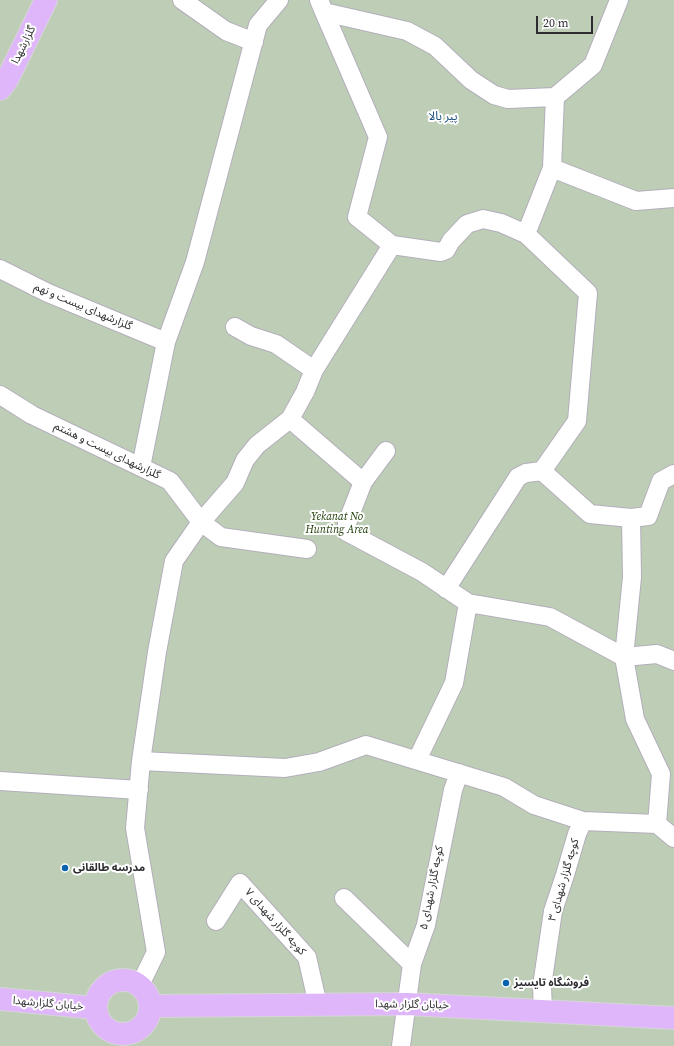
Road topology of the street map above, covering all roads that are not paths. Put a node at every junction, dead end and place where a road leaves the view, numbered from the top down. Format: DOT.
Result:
graph roads {
  1 [pos="46,0"];
  2 [pos="182,0"];
  3 [pos="279,0"];
  4 [pos="619,0"];
  5 [pos="321,6"];
  6 [pos="254,42"];
  7 [pos="0,89"];
  8 [pos="555,97"];
  9 [pos="552,168"];
  10 [pos="674,198"];
  11 [pos="526,234"];
  12 [pos="392,245"];
  13 [pos="0,269"];
  14 [pos="235,327"];
  15 [pos="166,342"];
  16 [pos="314,370"];
  17 [pos="0,395"];
  18 [pos="290,419"];
  19 [pos="386,451"];
  20 [pos="141,467"];
  21 [pos="542,471"];
  22 [pos="674,474"];
  23 [pos="363,482"];
  24 [pos="631,518"];
  25 [pos="201,522"];
  26 [pos="307,549"];
  27 [pos="446,589"];
  28 [pos="468,603"];
  29 [pos="624,657"];
  30 [pos="674,661"];
  31 [pos="416,760"];
  32 [pos="140,761"];
  33 [pos="459,774"];
  34 [pos="0,781"];
  35 [pos="139,790"];
  36 [pos="583,821"];
  37 [pos="657,824"];
  38 [pos="674,838"];
  39 [pos="344,898"];
  40 [pos="216,921"];
  41 [pos="412,964"];
  42 [pos="140,986"];
  43 [pos="0,1000"];
  44 [pos="318,1004"];
  45 [pos="408,1004"];
  46 [pos="151,1006"];
  47 [pos="96,1008"];
  48 [pos="543,1011"];
  49 [pos="674,1018"];
  50 [pos="116,1040"];
  51 [pos="401,1046"];
  1 -- 7 [label="main road, گلزارشهدا"];
  2 -- 6 [label="street"];
  3 -- 6 [label="street"];
  4 -- 8 [label="street"];
  5 -- 8 [label="street"];
  5 -- 12 [label="street"];
  6 -- 15 [label="street"];
  8 -- 9 [label="street"];
  9 -- 10 [label="street"];
  9 -- 11 [label="street"];
  11 -- 12 [label="street"];
  11 -- 21 [label="street"];
  12 -- 16 [label="street"];
  13 -- 15 [label="street, گلزارشهدای بیست و نهم"];
  14 -- 16 [label="street"];
  15 -- 20 [label="street"];
  16 -- 18 [label="street"];
  17 -- 20 [label="street, گلزارشهدای بیست و هشتم"];
  18 -- 23 [label="street"];
  18 -- 25 [label="street"];
  19 -- 23 [label="street"];
  20 -- 25 [label="street, گلزارشهدای بیست و هشتم"];
  21 -- 24 [label="street"];
  21 -- 27 [label="street"];
  22 -- 24 [label="street"];
  23 -- 27 [label="street"];
  24 -- 29 [label="street"];
  25 -- 26 [label="street, گلزارشهدای بیست و هشتم"];
  25 -- 32 [label="street"];
  27 -- 28 [label="street"];
  28 -- 29 [label="street"];
  28 -- 31 [label="street"];
  29 -- 30 [label="street"];
  29 -- 37 [label="street"];
  31 -- 32 [label="street"];
  31 -- 33 [label="street"];
  32 -- 35 [label="street"];
  33 -- 36 [label="street"];
  33 -- 41 [label="street, کوچه گلزار شهدای ۵"];
  34 -- 35 [label="street"];
  35 -- 42 [label="street"];
  36 -- 37 [label="street"];
  36 -- 48 [label="street, کوچه گلزار شهدای ۳"];
  37 -- 38 [label="street"];
  39 -- 41 [label="street"];
  40 -- 44 [label="street, کوچه گلزار شهدای ۷"];
  41 -- 45 [label="street, کوچه گلزار شهدای ۵"];
  42 -- 46 [label="main road"];
  42 -- 47 [label="main road"];
  43 -- 47 [label="main road, خیابان گلزارشهدا"];
  44 -- 45 [label="main road, خیابان گلزار شهدا"];
  44 -- 46 [label="main road, خیابان گلزار شهدا"];
  45 -- 48 [label="main road, خیابان گلزار شهدا"];
  45 -- 51 [label="street, کوچه گلزار شهدای ۵"];
  46 -- 50 [label="main road"];
  47 -- 50 [label="main road"];
  48 -- 49 [label="main road, خیابان گلزار شهدا"];
}
